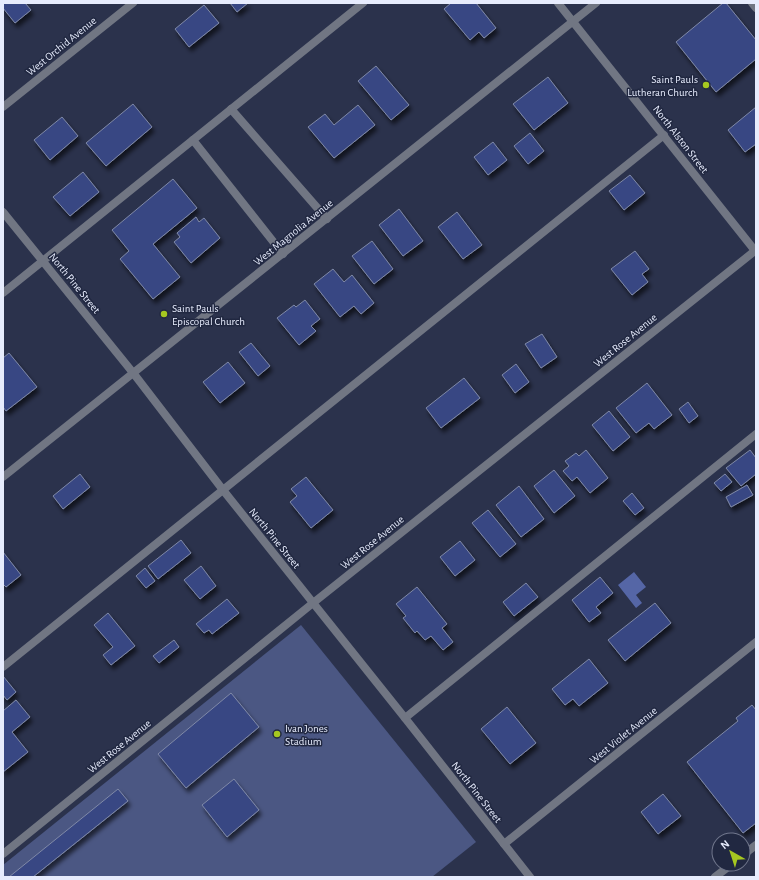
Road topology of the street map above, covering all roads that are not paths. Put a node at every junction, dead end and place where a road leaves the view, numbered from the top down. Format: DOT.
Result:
graph roads {
  1 [pos="132,3"];
  2 [pos="363,3"];
  3 [pos="558,3"];
  4 [pos="596,3"];
  5 [pos="752,3"];
  6 [pos="756,8"];
  7 [pos="573,21"];
  8 [pos="3,106"];
  9 [pos="231,109"];
  10 [pos="664,135"];
  11 [pos="193,140"];
  12 [pos="3,212"];
  13 [pos="327,219"];
  14 [pos="756,251"];
  15 [pos="283,254"];
  16 [pos="43,261"];
  17 [pos="3,293"];
  18 [pos="134,374"];
  19 [pos="756,434"];
  20 [pos="3,478"];
  21 [pos="223,490"];
  22 [pos="313,603"];
  23 [pos="756,642"];
  24 [pos="3,667"];
  25 [pos="405,718"];
  26 [pos="504,844"];
  27 [pos="3,854"];
  28 [pos="530,877"];
  1 -- 8 [label="street, West Orchid Avenue"];
  2 -- 9 [label="street"];
  3 -- 7 [label="street, North Alston Street"];
  4 -- 7 [label="street, West Magnolia Avenue"];
  5 -- 6 [label="street"];
  7 -- 10 [label="street, North Alston Street"];
  7 -- 13 [label="street, West Magnolia Avenue"];
  9 -- 11 [label="street"];
  9 -- 13 [label="street"];
  10 -- 14 [label="street, North Alston Street"];
  10 -- 21 [label="street"];
  11 -- 15 [label="street"];
  11 -- 16 [label="street"];
  12 -- 16 [label="street, North Pine Street"];
  13 -- 15 [label="street, West Magnolia Avenue"];
  14 -- 22 [label="street, West Rose Avenue"];
  15 -- 18 [label="street, West Magnolia Avenue"];
  16 -- 17 [label="street"];
  16 -- 18 [label="street, North Pine Street"];
  18 -- 20 [label="street, West Magnolia Avenue"];
  18 -- 21 [label="street, North Pine Street"];
  19 -- 25 [label="street"];
  21 -- 22 [label="street, North Pine Street"];
  21 -- 24 [label="street"];
  22 -- 25 [label="street, North Pine Street"];
  22 -- 27 [label="street, West Rose Avenue"];
  23 -- 26 [label="street, West Violet Avenue"];
  25 -- 26 [label="street, North Pine Street"];
  26 -- 28 [label="street, North Pine Street"];
}
